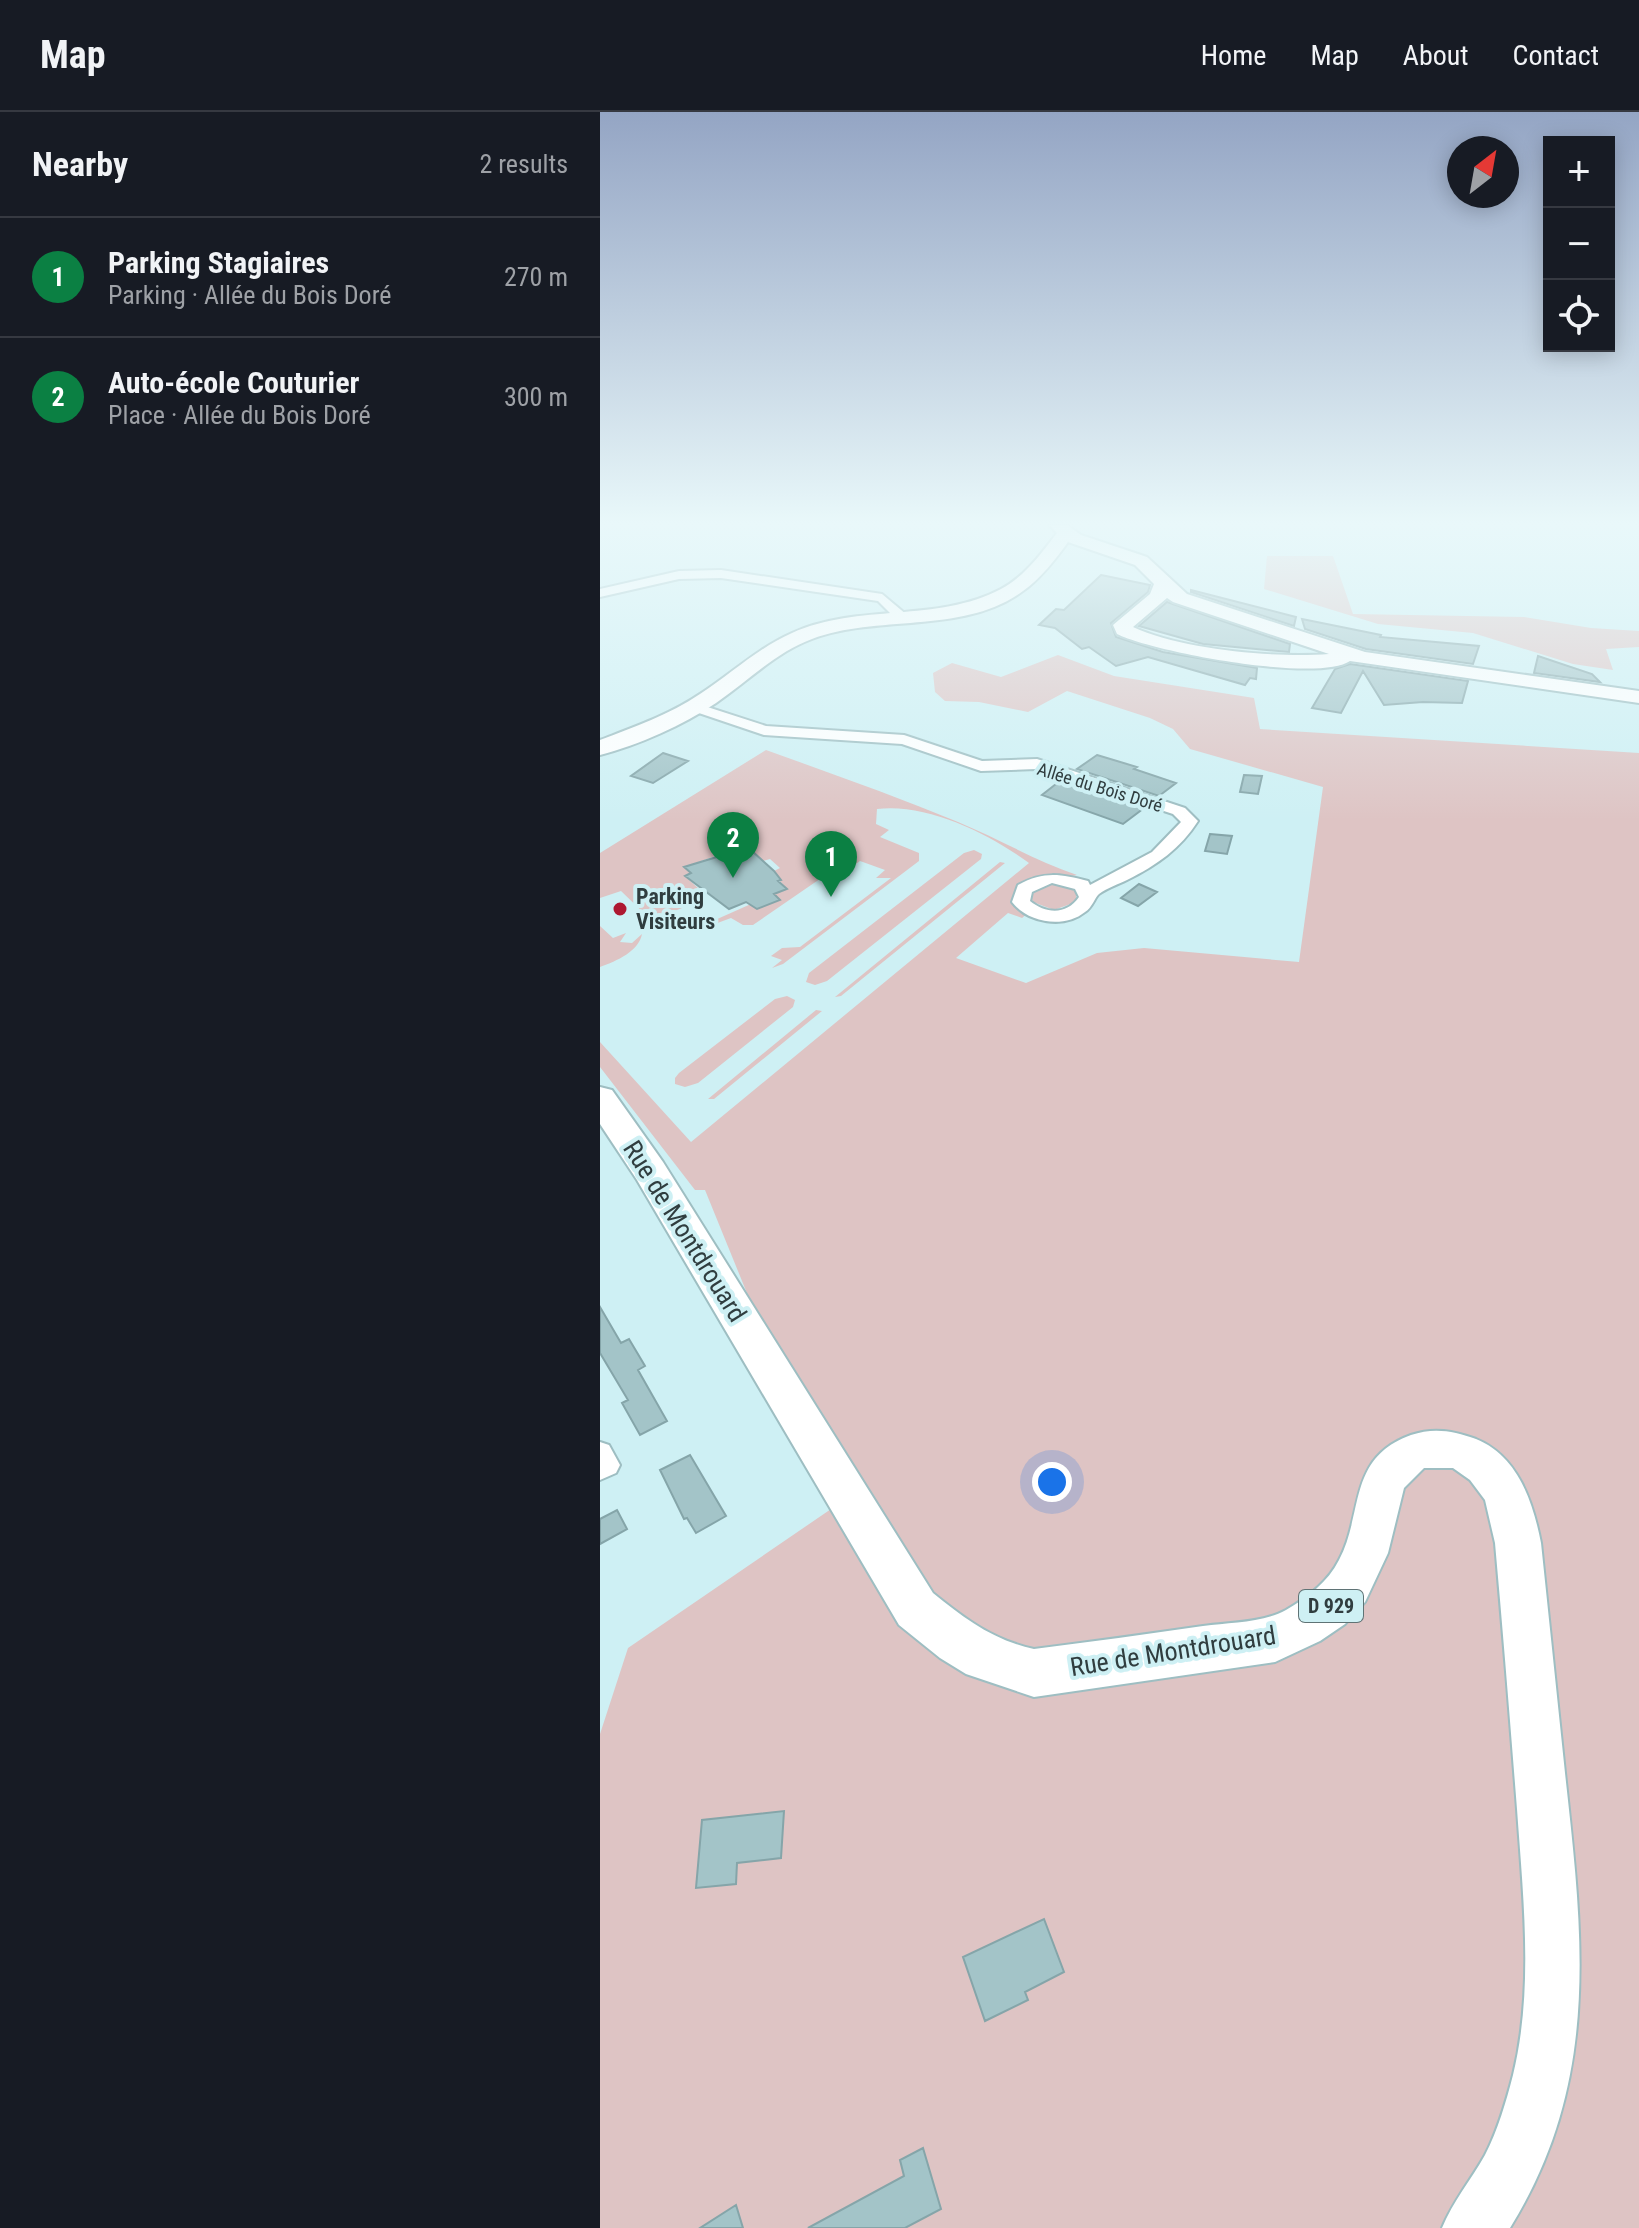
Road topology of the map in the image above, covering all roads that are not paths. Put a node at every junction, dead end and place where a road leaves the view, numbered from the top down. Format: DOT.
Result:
graph roads {
  1 [pos="839,624"];
  2 [pos="1125,624"];
  3 [pos="1258,624"];
  4 [pos="1362,658"];
  5 [pos="1639,697"];
  6 [pos="695,707"];
  7 [pos="600,748"];
  8 [pos="1087,893"];
  9 [pos="600,1098"];
  10 [pos="1474,2228"];
  1 -- 6 [label="street"];
  2 -- 4 [label="street"];
  3 -- 4 [label="street"];
  4 -- 5 [label="street"];
  6 -- 7 [label="street"];
  6 -- 8 [label="street, Allée du Bois Doré"];
  9 -- 10 [label="main road, Rue de Montdrouard / D 929"];
}
